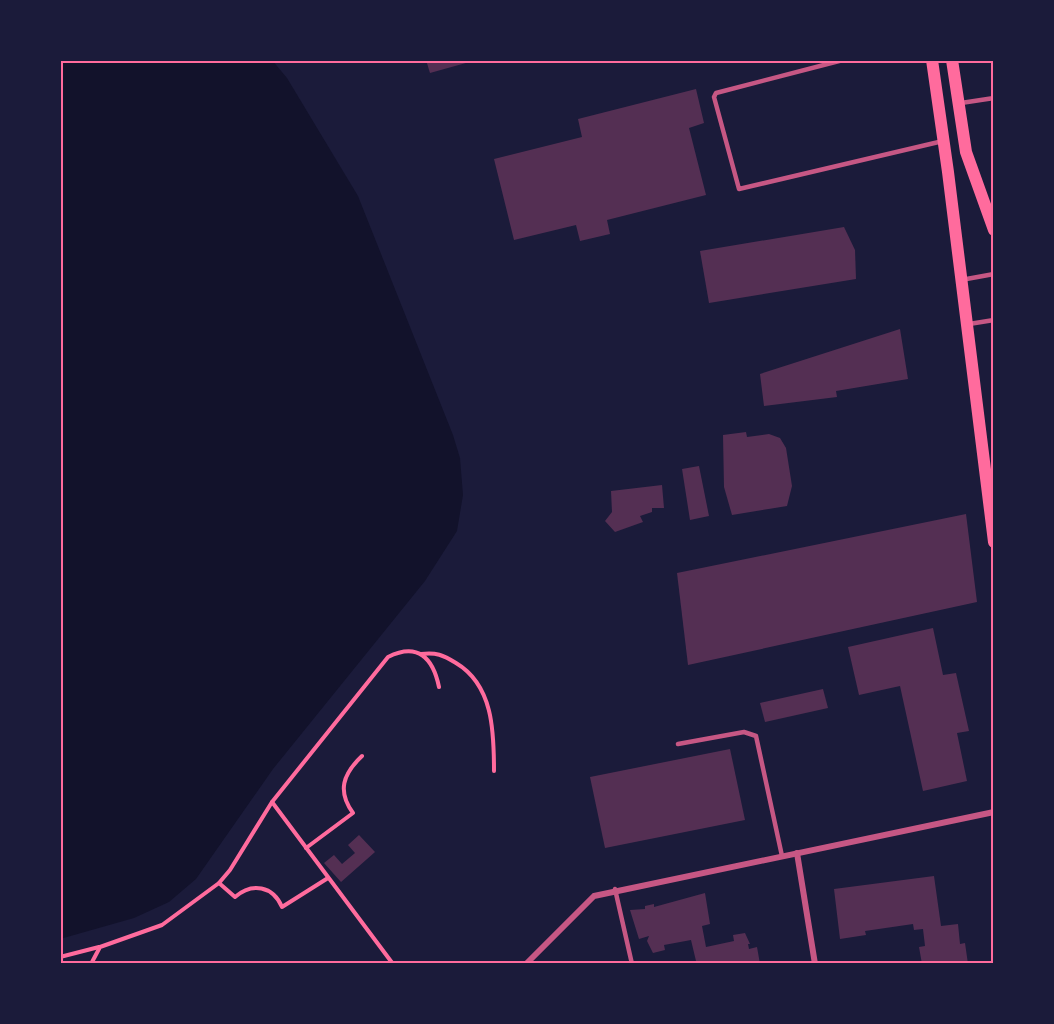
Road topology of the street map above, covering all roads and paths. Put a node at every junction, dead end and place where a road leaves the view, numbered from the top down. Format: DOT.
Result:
graph roads {
  1 [pos="843,60"];
  2 [pos="932,60"];
  3 [pos="952,60"];
  4 [pos="994,98"];
  5 [pos="958,103"];
  6 [pos="944,141"];
  7 [pos="994,230"];
  8 [pos="994,274"];
  9 [pos="961,280"];
  10 [pos="994,320"];
  11 [pos="967,324"];
  12 [pos="994,542"];
  13 [pos="420,654"];
  14 [pos="439,687"];
  15 [pos="678,744"];
  16 [pos="362,756"];
  17 [pos="494,771"];
  18 [pos="272,802"];
  19 [pos="994,813"];
  20 [pos="306,848"];
  21 [pos="797,853"];
  22 [pos="782,856"];
  23 [pos="328,878"];
  24 [pos="219,883"];
  25 [pos="615,890"];
  26 [pos="100,947"];
  27 [pos="60,957"];
  28 [pos="91,964"];
  29 [pos="393,964"];
  30 [pos="526,964"];
  31 [pos="632,964"];
  32 [pos="815,964"];
  1 -- 6 [label="lane"];
  2 -- 6 [label="main road"];
  3 -- 5 [label="main road"];
  4 -- 5 [label="lane"];
  5 -- 7 [label="main road"];
  6 -- 9 [label="main road"];
  8 -- 9 [label="lane"];
  9 -- 11 [label="main road"];
  10 -- 11 [label="lane"];
  11 -- 12 [label="main road"];
  13 -- 14 [label="path"];
  13 -- 17 [label="path"];
  13 -- 18 [label="path"];
  15 -- 22 [label="lane"];
  16 -- 20 [label="path"];
  18 -- 20 [label="path"];
  18 -- 24 [label="path"];
  19 -- 21 [label="street"];
  20 -- 23 [label="path"];
  21 -- 22 [label="street"];
  21 -- 32 [label="street"];
  22 -- 25 [label="street"];
  23 -- 24 [label="path"];
  23 -- 29 [label="path"];
  24 -- 26 [label="path"];
  25 -- 30 [label="street"];
  25 -- 31 [label="lane"];
  26 -- 27 [label="path"];
  26 -- 28 [label="path"];
}
